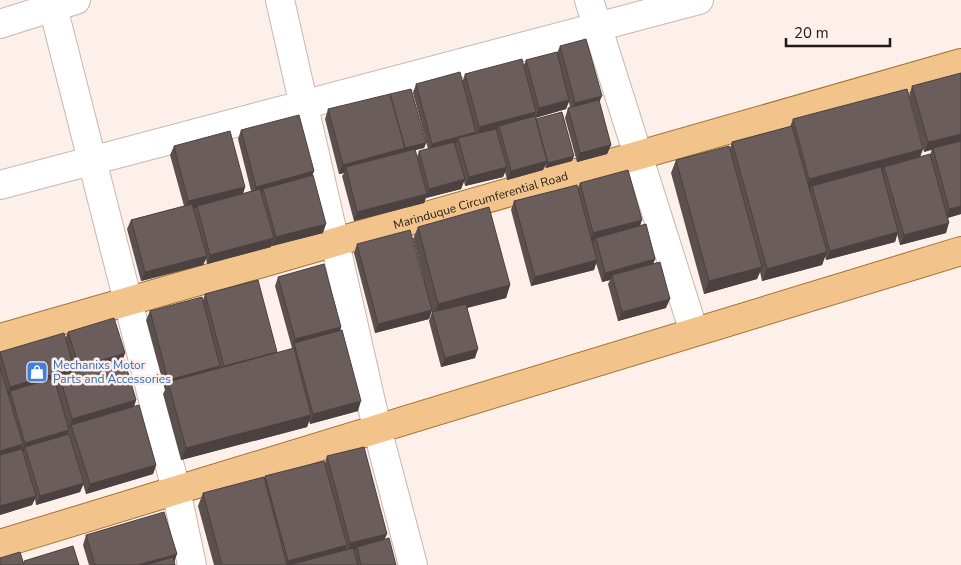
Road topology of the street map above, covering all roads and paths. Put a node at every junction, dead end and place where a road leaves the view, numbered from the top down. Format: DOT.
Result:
graph roads {
  1 [pos="280,0"];
  2 [pos="589,0"];
  3 [pos="700,0"];
  4 [pos="65,4"];
  5 [pos="0,24"];
  6 [pos="598,27"];
  7 [pos="961,63"];
  8 [pos="304,104"];
  9 [pos="638,156"];
  10 [pos="92,161"];
  11 [pos="0,185"];
  12 [pos="335,242"];
  13 [pos="961,251"];
  14 [pos="128,301"];
  15 [pos="694,332"];
  16 [pos="0,338"];
  17 [pos="377,428"];
  18 [pos="176,490"];
  19 [pos="0,544"];
  20 [pos="192,565"];
  21 [pos="413,565"];
  1 -- 8 [label="street"];
  2 -- 6 [label="street"];
  3 -- 6 [label="street"];
  4 -- 5 [label="street"];
  4 -- 10 [label="street"];
  6 -- 8 [label="street"];
  6 -- 9 [label="street"];
  7 -- 9 [label="main road, Marinduque Circumferential Road"];
  8 -- 10 [label="street"];
  8 -- 12 [label="street"];
  9 -- 12 [label="main road, Marinduque Circumferential Road"];
  9 -- 15 [label="street"];
  10 -- 11 [label="street"];
  10 -- 14 [label="street"];
  12 -- 14 [label="main road, Marinduque Circumferential Road"];
  12 -- 17 [label="street"];
  13 -- 15 [label="main road"];
  14 -- 16 [label="main road, Marinduque Circumferential Road"];
  14 -- 18 [label="street"];
  15 -- 17 [label="main road"];
  17 -- 18 [label="main road"];
  17 -- 21 [label="street"];
  18 -- 19 [label="main road"];
  18 -- 20 [label="street"];
}
